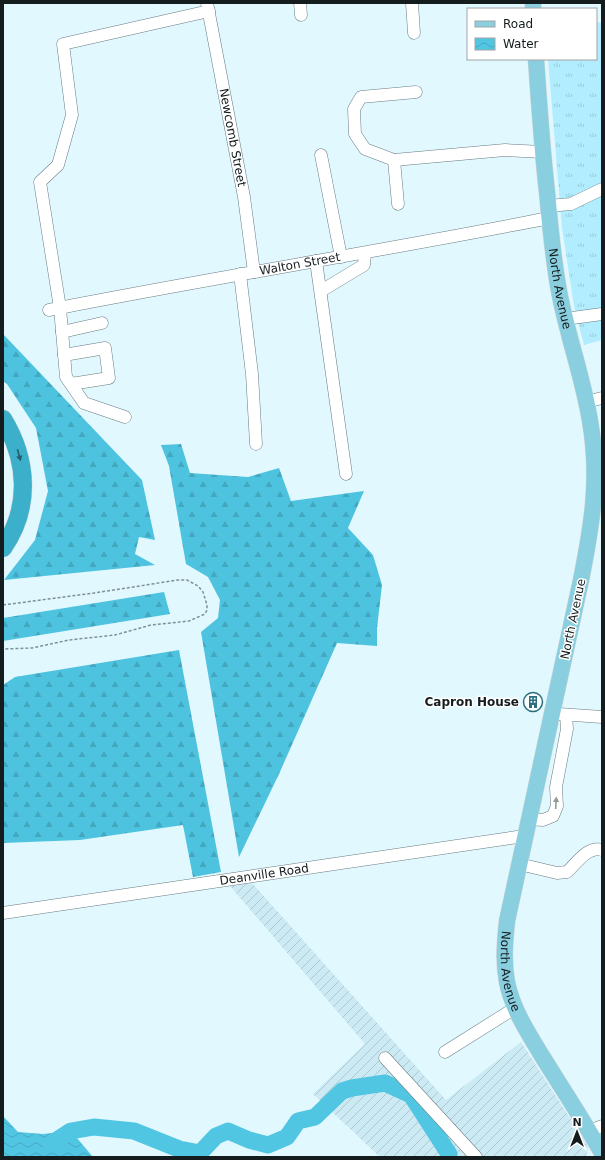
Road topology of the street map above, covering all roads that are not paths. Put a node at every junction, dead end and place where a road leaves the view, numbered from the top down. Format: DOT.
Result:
graph roads {
  1 [pos="412,3"];
  2 [pos="208,7"];
  3 [pos="414,33"];
  4 [pos="536,60"];
  5 [pos="416,92"];
  6 [pos="543,152"];
  7 [pos="321,155"];
  8 [pos="394,160"];
  9 [pos="602,189"];
  10 [pos="398,204"];
  11 [pos="549,212"];
  12 [pos="365,253"];
  13 [pos="340,257"];
  14 [pos="316,261"];
  15 [pos="254,272"];
  16 [pos="240,274"];
  17 [pos="320,291"];
  18 [pos="55,309"];
  19 [pos="602,314"];
  20 [pos="565,318"];
  21 [pos="102,323"];
  22 [pos="62,332"];
  23 [pos="64,355"];
  24 [pos="71,384"];
  25 [pos="602,398"];
  26 [pos="586,402"];
  27 [pos="125,417"];
  28 [pos="3,419"];
  29 [pos="256,444"];
  30 [pos="346,474"];
  31 [pos="3,548"];
  32 [pos="559,714"];
  33 [pos="602,717"];
  34 [pos="529,819"];
  35 [pos="524,836"];
  36 [pos="602,850"];
  37 [pos="519,864"];
  38 [pos="3,913"];
  39 [pos="515,1008"];
  40 [pos="446,1052"];
  41 [pos="385,1058"];
  42 [pos="596,1128"];
  43 [pos="602,1153"];
  44 [pos="476,1157"];
  1 -- 3 [label="street"];
  2 -- 15 [label="street, Newcomb Street"];
  2 -- 18 [label="street"];
  4 -- 6 [label="main road, North Avenue"];
  5 -- 8 [label="street"];
  6 -- 8 [label="street"];
  6 -- 11 [label="main road, North Avenue"];
  7 -- 13 [label="street"];
  8 -- 10 [label="street"];
  9 -- 11 [label="street, Walton Street"];
  11 -- 12 [label="street, Walton Street"];
  11 -- 20 [label="main road, North Avenue"];
  12 -- 13 [label="street, Walton Street"];
  12 -- 17 [label="street"];
  13 -- 14 [label="street, Walton Street"];
  14 -- 15 [label="street, Walton Street"];
  14 -- 17 [label="street"];
  15 -- 16 [label="street, Walton Street"];
  16 -- 18 [label="street, Walton Street"];
  16 -- 29 [label="street"];
  17 -- 30 [label="street"];
  18 -- 22 [label="street"];
  19 -- 20 [label="street"];
  20 -- 26 [label="main road, North Avenue"];
  21 -- 22 [label="street"];
  22 -- 23 [label="street"];
  23 -- 24 [label="street"];
  23 -- 24 [label="street"];
  24 -- 27 [label="street"];
  25 -- 26 [label="street"];
  26 -- 32 [label="main road, North Avenue"];
  28 -- 31 [label="highway, one-way"];
  32 -- 33 [label="street"];
  32 -- 34 [label="main road, North Avenue"];
  34 -- 32 [label="street, one-way"];
  34 -- 35 [label="main road, North Avenue"];
  35 -- 37 [label="main road, North Avenue"];
  35 -- 38 [label="street, Deanville Road"];
  36 -- 37 [label="street"];
  37 -- 39 [label="main road, North Avenue"];
  39 -- 40 [label="street"];
  39 -- 42 [label="main road, North Avenue"];
  41 -- 44 [label="street"];
  42 -- 43 [label="main road, North Avenue"];
}
